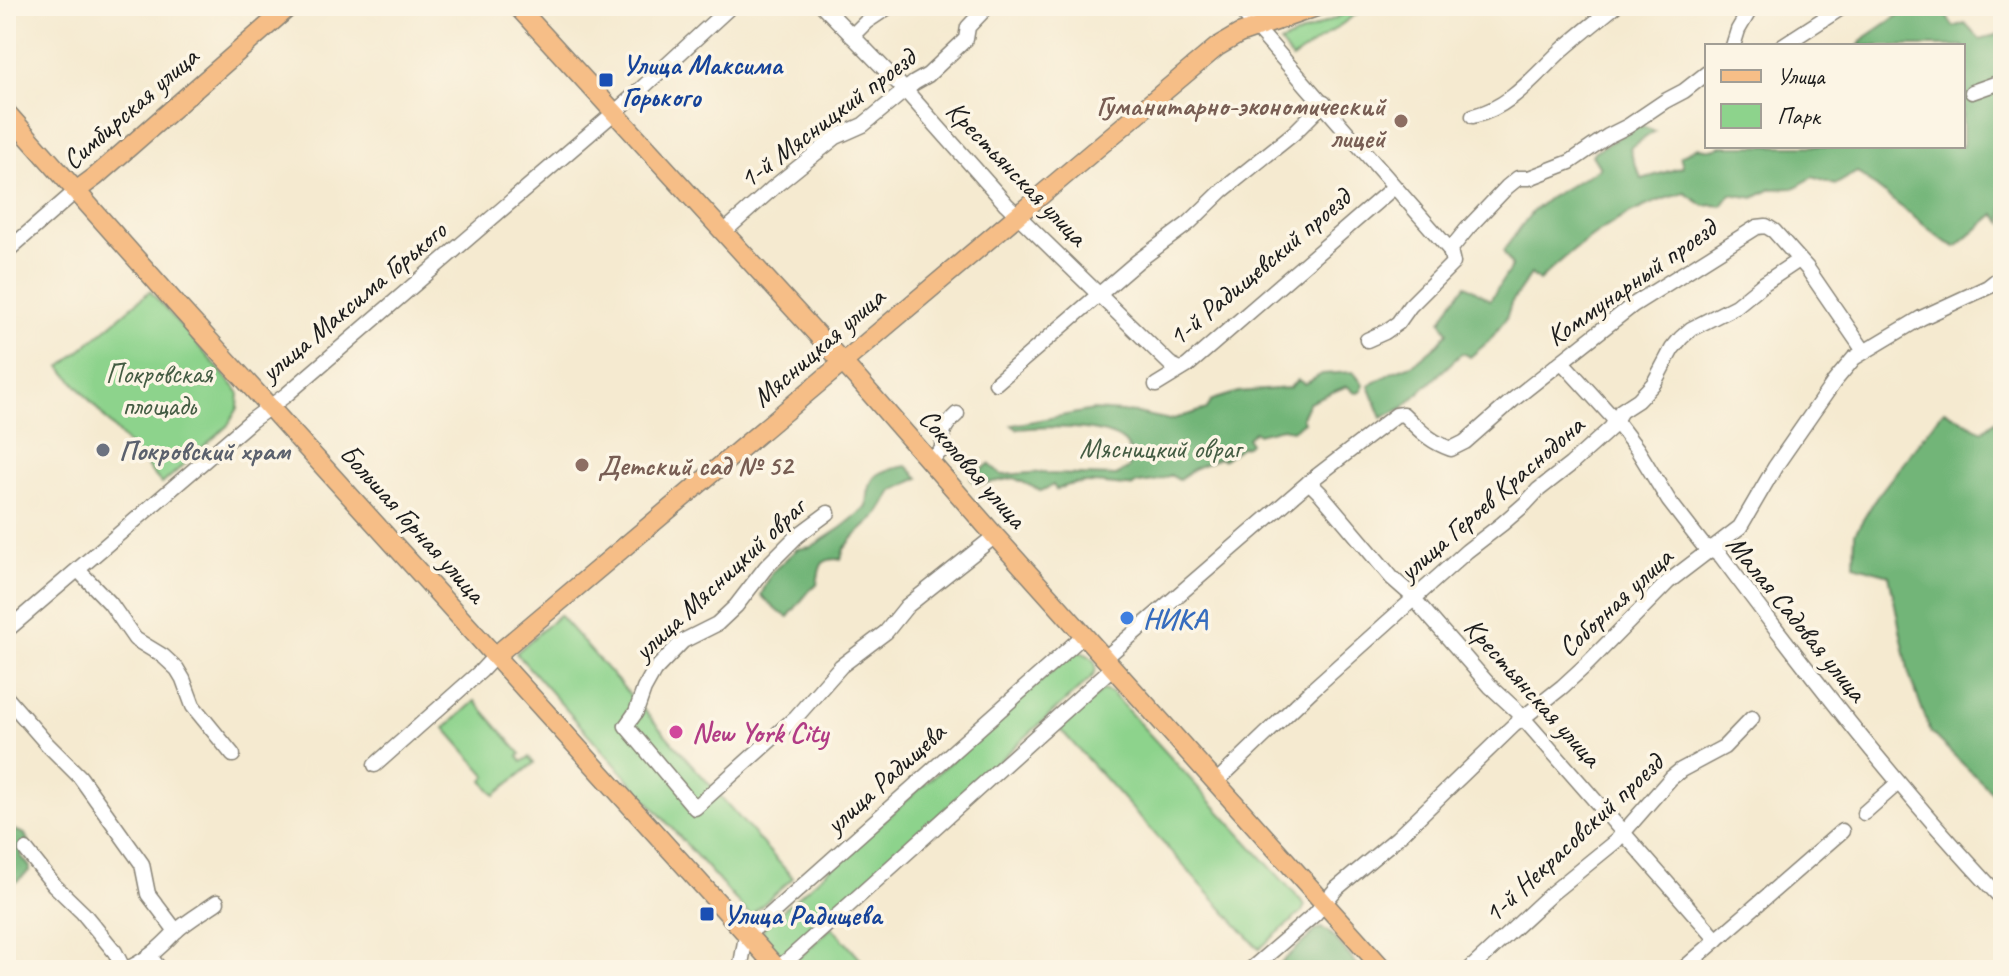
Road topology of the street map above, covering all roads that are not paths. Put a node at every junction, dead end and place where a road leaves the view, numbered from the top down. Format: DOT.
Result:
graph roads {
  1 [pos="290,6"];
  2 [pos="517,6"];
  3 [pos="731,6"];
  4 [pos="823,6"];
  5 [pos="890,6"];
  6 [pos="988,6"];
  7 [pos="1237,6"];
  8 [pos="1319,6"];
  9 [pos="1615,6"];
  10 [pos="1752,6"];
  11 [pos="1844,6"];
  12 [pos="1257,28"];
  13 [pos="852,36"];
  14 [pos="1734,44"];
  15 [pos="1785,44"];
  16 [pos="1705,75"];
  17 [pos="2003,81"];
  18 [pos="905,90"];
  19 [pos="1972,92"];
  20 [pos="1324,103"];
  21 [pos="6,112"];
  22 [pos="614,113"];
  23 [pos="1473,116"];
  24 [pos="1394,187"];
  25 [pos="76,191"];
  26 [pos="1017,215"];
  27 [pos="724,232"];
  28 [pos="1450,250"];
  29 [pos="6,252"];
  30 [pos="1799,260"];
  31 [pos="2003,275"];
  32 [pos="1098,294"];
  33 [pos="1367,340"];
  34 [pos="1864,351"];
  35 [pos="1562,362"];
  36 [pos="843,363"];
  37 [pos="1180,369"];
  38 [pos="996,383"];
  39 [pos="1156,385"];
  40 [pos="270,406"];
  41 [pos="957,414"];
  42 [pos="1615,420"];
  43 [pos="929,461"];
  44 [pos="1309,482"];
  45 [pos="828,513"];
  46 [pos="995,536"];
  47 [pos="1713,549"];
  48 [pos="78,570"];
  49 [pos="1414,599"];
  50 [pos="6,631"];
  51 [pos="1084,635"];
  52 [pos="495,656"];
  53 [pos="1108,663"];
  54 [pos="6,697"];
  55 [pos="1523,718"];
  56 [pos="1752,718"];
  57 [pos="233,755"];
  58 [pos="375,765"];
  59 [pos="1216,782"];
  60 [pos="1898,783"];
  61 [pos="1864,813"];
  62 [pos="1842,831"];
  63 [pos="1624,833"];
  64 [pos="26,850"];
  65 [pos="2003,900"];
  66 [pos="217,902"];
  67 [pos="1323,905"];
  68 [pos="176,931"];
  69 [pos="746,936"];
  70 [pos="1717,940"];
  71 [pos="150,957"];
  72 [pos="776,969"];
  73 [pos="124,970"];
  74 [pos="161,970"];
  75 [pos="740,970"];
  76 [pos="1250,970"];
  77 [pos="1384,970"];
  78 [pos="1469,970"];
  79 [pos="1682,970"];
  1 -- 25 [label="main road, Симбирская улица"];
  2 -- 22 [label="main road, Соколовая улица"];
  3 -- 22 [label="street, улица Максима Горького"];
  4 -- 13 [label="street, Крестьянская улица"];
  5 -- 13 [label="street"];
  6 -- 18 [label="street, 1-й Мясницкий проезд"];
  7 -- 12 [label="street"];
  8 -- 12 [label="main road, Мясницкая улица"];
  9 -- 23 [label="street"];
  10 -- 14 [label="street"];
  11 -- 15 [label="street"];
  12 -- 20 [label="street"];
  12 -- 26 [label="main road, Мясницкая улица"];
  13 -- 18 [label="street, Крестьянская улица"];
  16 -- 28 [label="street"];
  17 -- 19 [label="street"];
  18 -- 26 [label="street, Крестьянская улица"];
  18 -- 27 [label="street, 1-й Мясницкий проезд"];
  20 -- 24 [label="street"];
  20 -- 32 [label="street"];
  21 -- 25 [label="main road, Большая Горная улица"];
  22 -- 27 [label="main road, Соколовая улица"];
  22 -- 40 [label="street, улица Максима Горького"];
  24 -- 28 [label="street"];
  24 -- 37 [label="street, 1-й Радищевский проезд"];
  25 -- 29 [label="street, Симбирская улица"];
  25 -- 40 [label="main road, Большая Горная улица"];
  26 -- 32 [label="street, Крестьянская улица"];
  26 -- 36 [label="main road, Мясницкая улица"];
  27 -- 36 [label="main road, Соколовая улица"];
  28 -- 33 [label="street"];
  30 -- 34 [label="street, Коммунарный проезд"];
  30 -- 35 [label="street, Коммунарный проезд"];
  30 -- 42 [label="street, улица Героев Краснодона"];
  31 -- 34 [label="street, Соборная улица"];
  32 -- 37 [label="street, Крестьянская улица"];
  32 -- 38 [label="street"];
  34 -- 47 [label="street, Соборная улица"];
  35 -- 42 [label="street, Малая Садовая улица"];
  35 -- 44 [label="street, Коммунарный проезд"];
  36 -- 43 [label="main road, Соколовая улица"];
  36 -- 52 [label="main road, Мясницкая улица"];
  37 -- 39 [label="street, 1-й Радищевский проезд"];
  40 -- 48 [label="street, улица Максима Горького"];
  40 -- 52 [label="main road, Большая Горная улица"];
  41 -- 43 [label="street"];
  42 -- 47 [label="street, Малая Садовая улица"];
  42 -- 49 [label="street, улица Героев Краснодона"];
  43 -- 46 [label="main road, Соколовая улица"];
  44 -- 49 [label="street, Крестьянская улица"];
  44 -- 53 [label="street"];
  45 -- 46 [label="street, улица Мясницкий овраг"];
  46 -- 51 [label="main road, Соколовая улица"];
  47 -- 55 [label="street, Соборная улица"];
  47 -- 60 [label="street, Малая Садовая улица"];
  48 -- 50 [label="street, улица Максима Горького"];
  48 -- 57 [label="street"];
  49 -- 55 [label="street, Крестьянская улица"];
  49 -- 59 [label="street, улица Героев Краснодона"];
  51 -- 53 [label="main road, Соколовая улица"];
  51 -- 69 [label="street, улица Радищева"];
  52 -- 58 [label="street, Мясницкая улица"];
  52 -- 69 [label="main road, Большая Горная улица"];
  53 -- 59 [label="main road, Соколовая улица"];
  53 -- 72 [label="street"];
  54 -- 68 [label="street"];
  55 -- 63 [label="street, Крестьянская улица"];
  55 -- 67 [label="street, Соборная улица"];
  56 -- 63 [label="street, 1-й Некрасовский проезд"];
  59 -- 67 [label="main road, Соколовая улица"];
  60 -- 61 [label="street"];
  60 -- 65 [label="street, Малая Садовая улица"];
  62 -- 70 [label="street"];
  63 -- 70 [label="street, Крестьянская улица"];
  63 -- 78 [label="street, 1-й Некрасовский проезд"];
  64 -- 73 [label="street"];
  66 -- 68 [label="street"];
  67 -- 76 [label="street, Соборная улица"];
  67 -- 77 [label="main road, Соколовая улица"];
  68 -- 71 [label="street"];
  69 -- 72 [label="main road, Большая Горная улица"];
  69 -- 75 [label="street"];
  70 -- 79 [label="street"];
  71 -- 73 [label="street"];
  71 -- 74 [label="street"];
}
